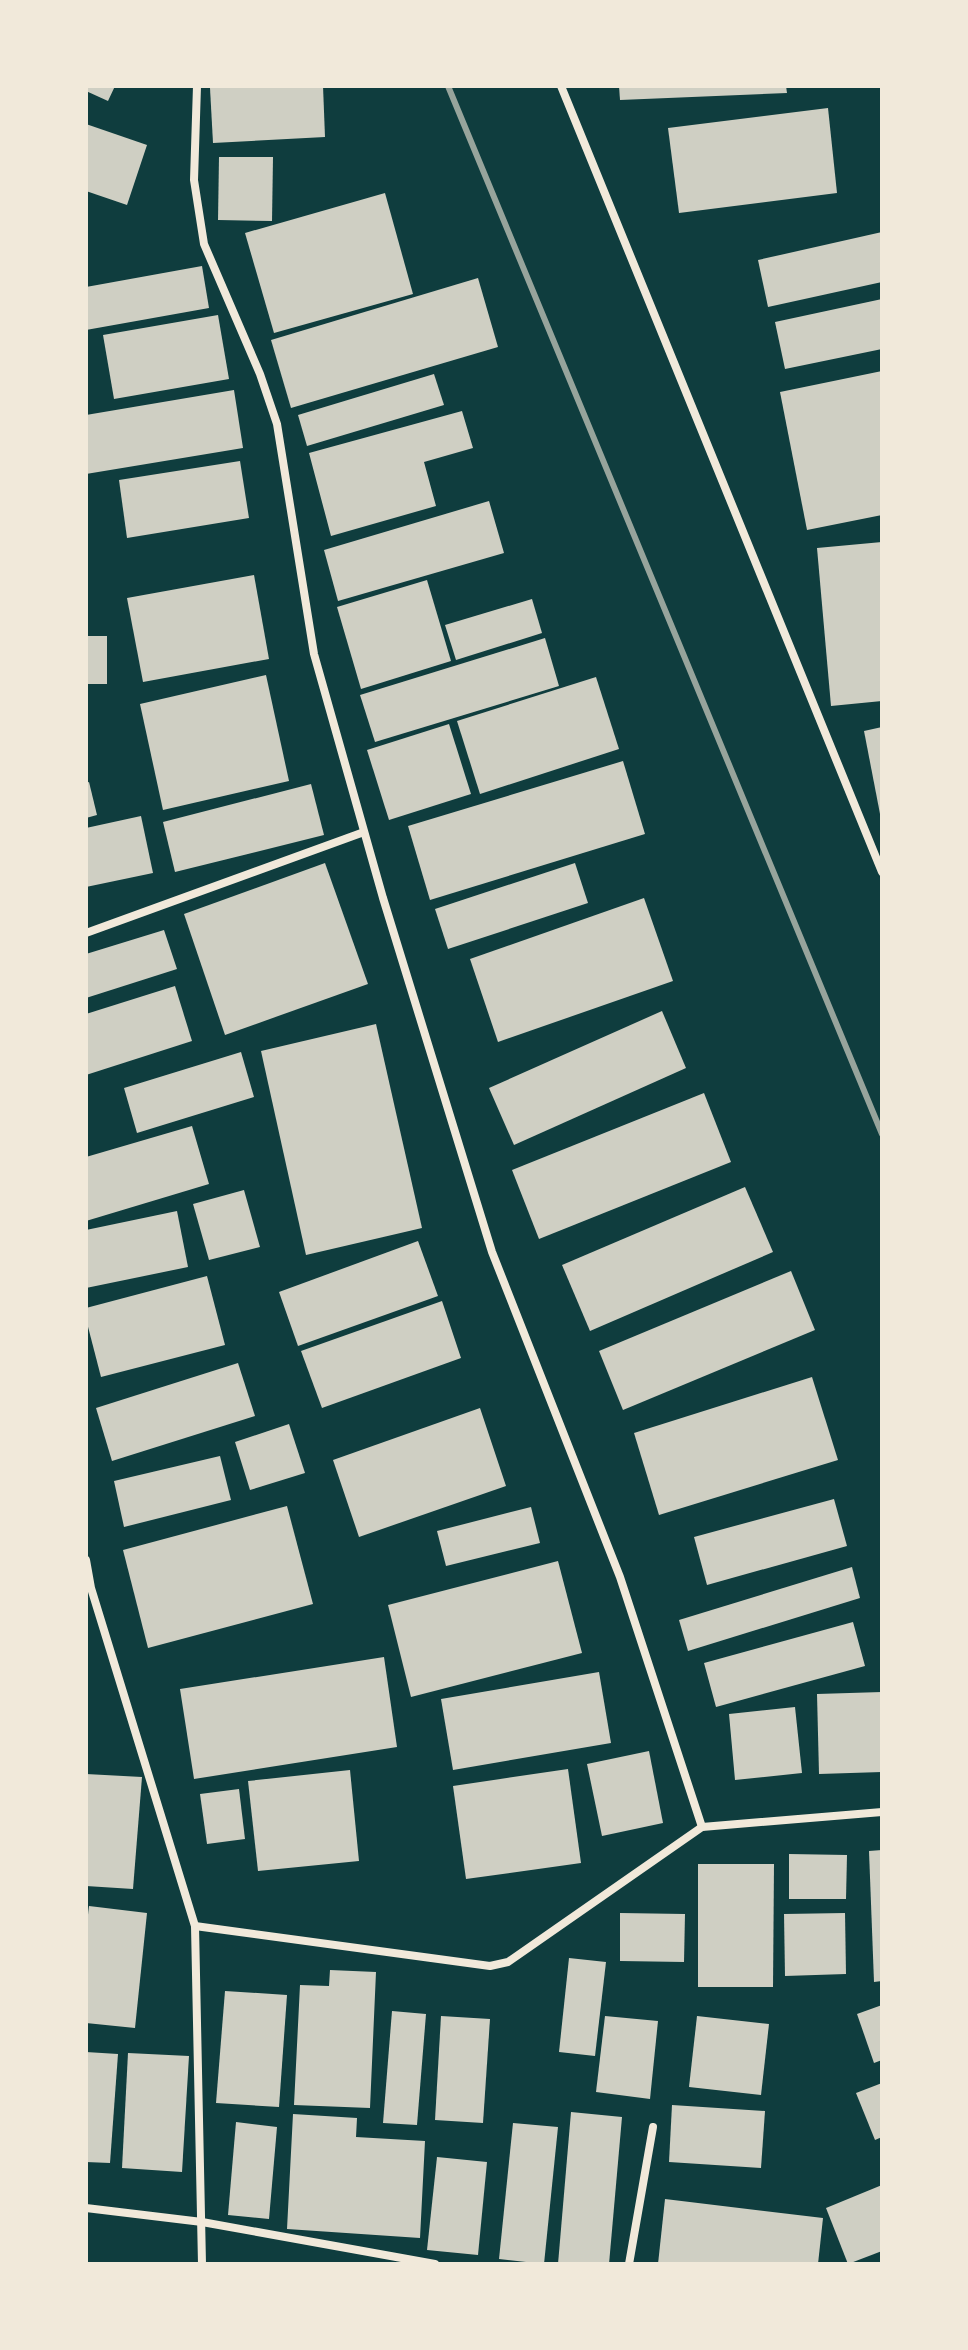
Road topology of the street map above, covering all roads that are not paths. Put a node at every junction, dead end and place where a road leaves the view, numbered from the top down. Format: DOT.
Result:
graph roads {
  1 [pos="197,86"];
  2 [pos="561,86"];
  3 [pos="364,832"];
  4 [pos="882,872"];
  5 [pos="86,933"];
  6 [pos="86,1560"];
  7 [pos="882,1812"];
  8 [pos="702,1827"];
  9 [pos="195,1926"];
  10 [pos="653,2127"];
  11 [pos="86,2208"];
  12 [pos="202,2222"];
  13 [pos="202,2264"];
  14 [pos="435,2264"];
  15 [pos="629,2264"];
  1 -- 3 [label="street"];
  2 -- 4 [label="street"];
  3 -- 5 [label="street"];
  3 -- 8 [label="street"];
  6 -- 9 [label="street"];
  7 -- 8 [label="street"];
  8 -- 9 [label="street"];
  9 -- 12 [label="street"];
  10 -- 15 [label="street"];
  11 -- 12 [label="street"];
  12 -- 13 [label="street"];
  12 -- 14 [label="street"];
}
